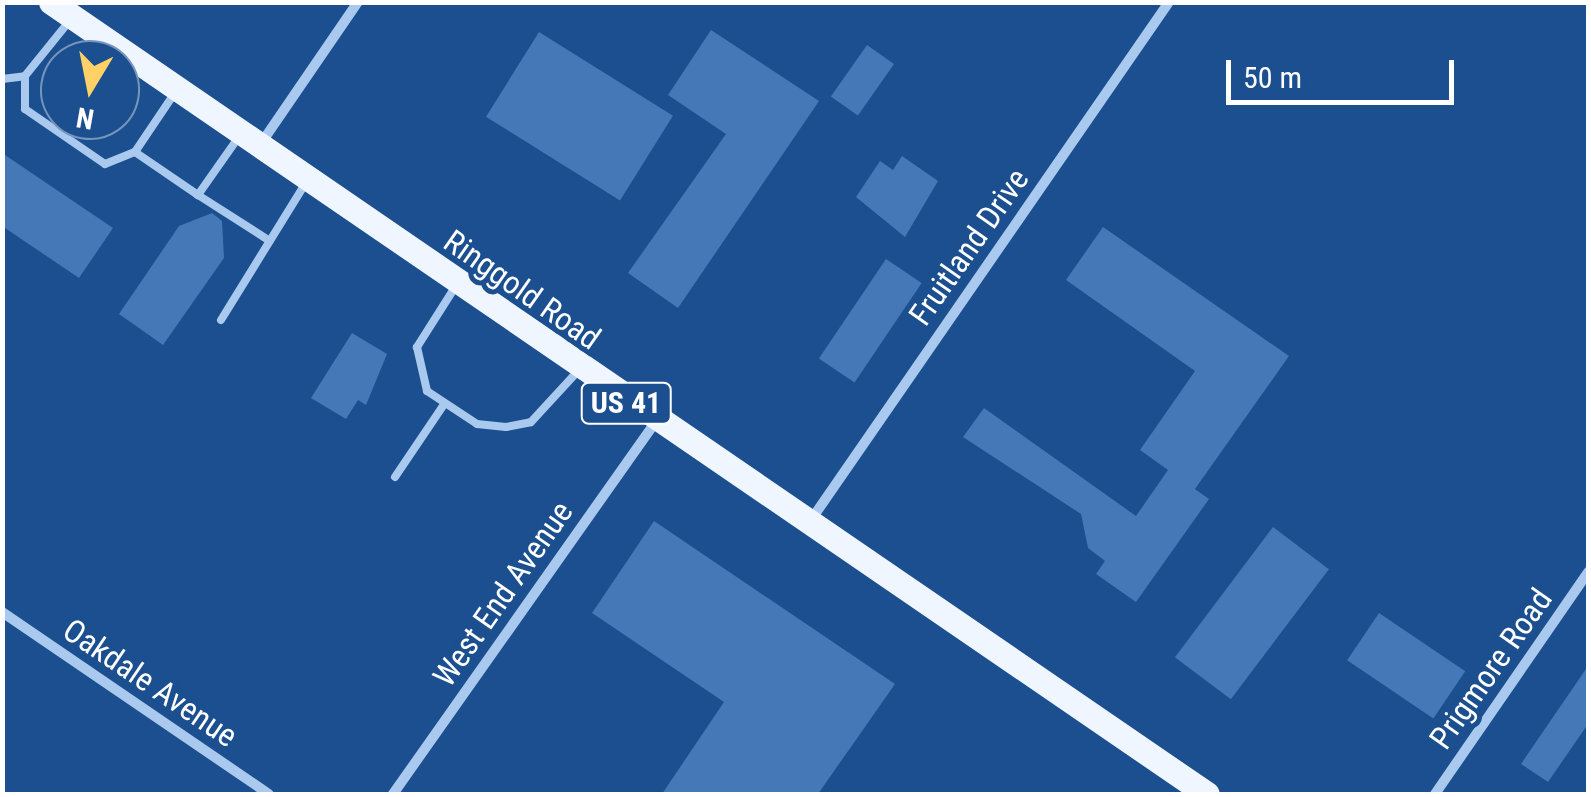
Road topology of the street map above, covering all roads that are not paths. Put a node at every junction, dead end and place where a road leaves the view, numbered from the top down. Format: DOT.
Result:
graph roads {
  1 [pos="358,2"];
  2 [pos="1169,2"];
  3 [pos="61,10"];
  4 [pos="25,76"];
  5 [pos="2,79"];
  6 [pos="178,88"];
  7 [pos="252,136"];
  8 [pos="136,152"];
  9 [pos="310,177"];
  10 [pos="198,196"];
  11 [pos="270,241"];
  12 [pos="458,283"];
  13 [pos="220,320"];
  14 [pos="579,370"];
  15 [pos="445,402"];
  16 [pos="655,423"];
  17 [pos="395,477"];
  18 [pos="810,520"];
  19 [pos="1588,572"];
  20 [pos="2,612"];
  21 [pos="269,794"];
  22 [pos="393,794"];
  23 [pos="1207,794"];
  24 [pos="1436,794"];
  1 -- 7 [label="street"];
  2 -- 18 [label="street, Fruitland Drive"];
  3 -- 4 [label="lane"];
  3 -- 6 [label="main road, Ringgold Road / US 41"];
  4 -- 5 [label="lane"];
  4 -- 8 [label="lane"];
  6 -- 7 [label="main road, Ringgold Road / US 41"];
  6 -- 8 [label="lane"];
  7 -- 9 [label="main road, Ringgold Road / US 41"];
  7 -- 10 [label="lane"];
  8 -- 10 [label="lane"];
  9 -- 11 [label="lane"];
  9 -- 12 [label="main road, Ringgold Road / US 41"];
  10 -- 11 [label="lane"];
  11 -- 13 [label="lane"];
  12 -- 14 [label="main road, Ringgold Road / US 41"];
  12 -- 15 [label="lane"];
  14 -- 15 [label="lane"];
  14 -- 16 [label="main road, Ringgold Road / US 41"];
  15 -- 17 [label="lane"];
  16 -- 18 [label="main road, Ringgold Road / US 41"];
  16 -- 22 [label="street, West End Avenue"];
  18 -- 23 [label="main road, Ringgold Road / US 41"];
  19 -- 24 [label="street, Prigmore Road"];
  20 -- 21 [label="street, Oakdale Avenue"];
}
